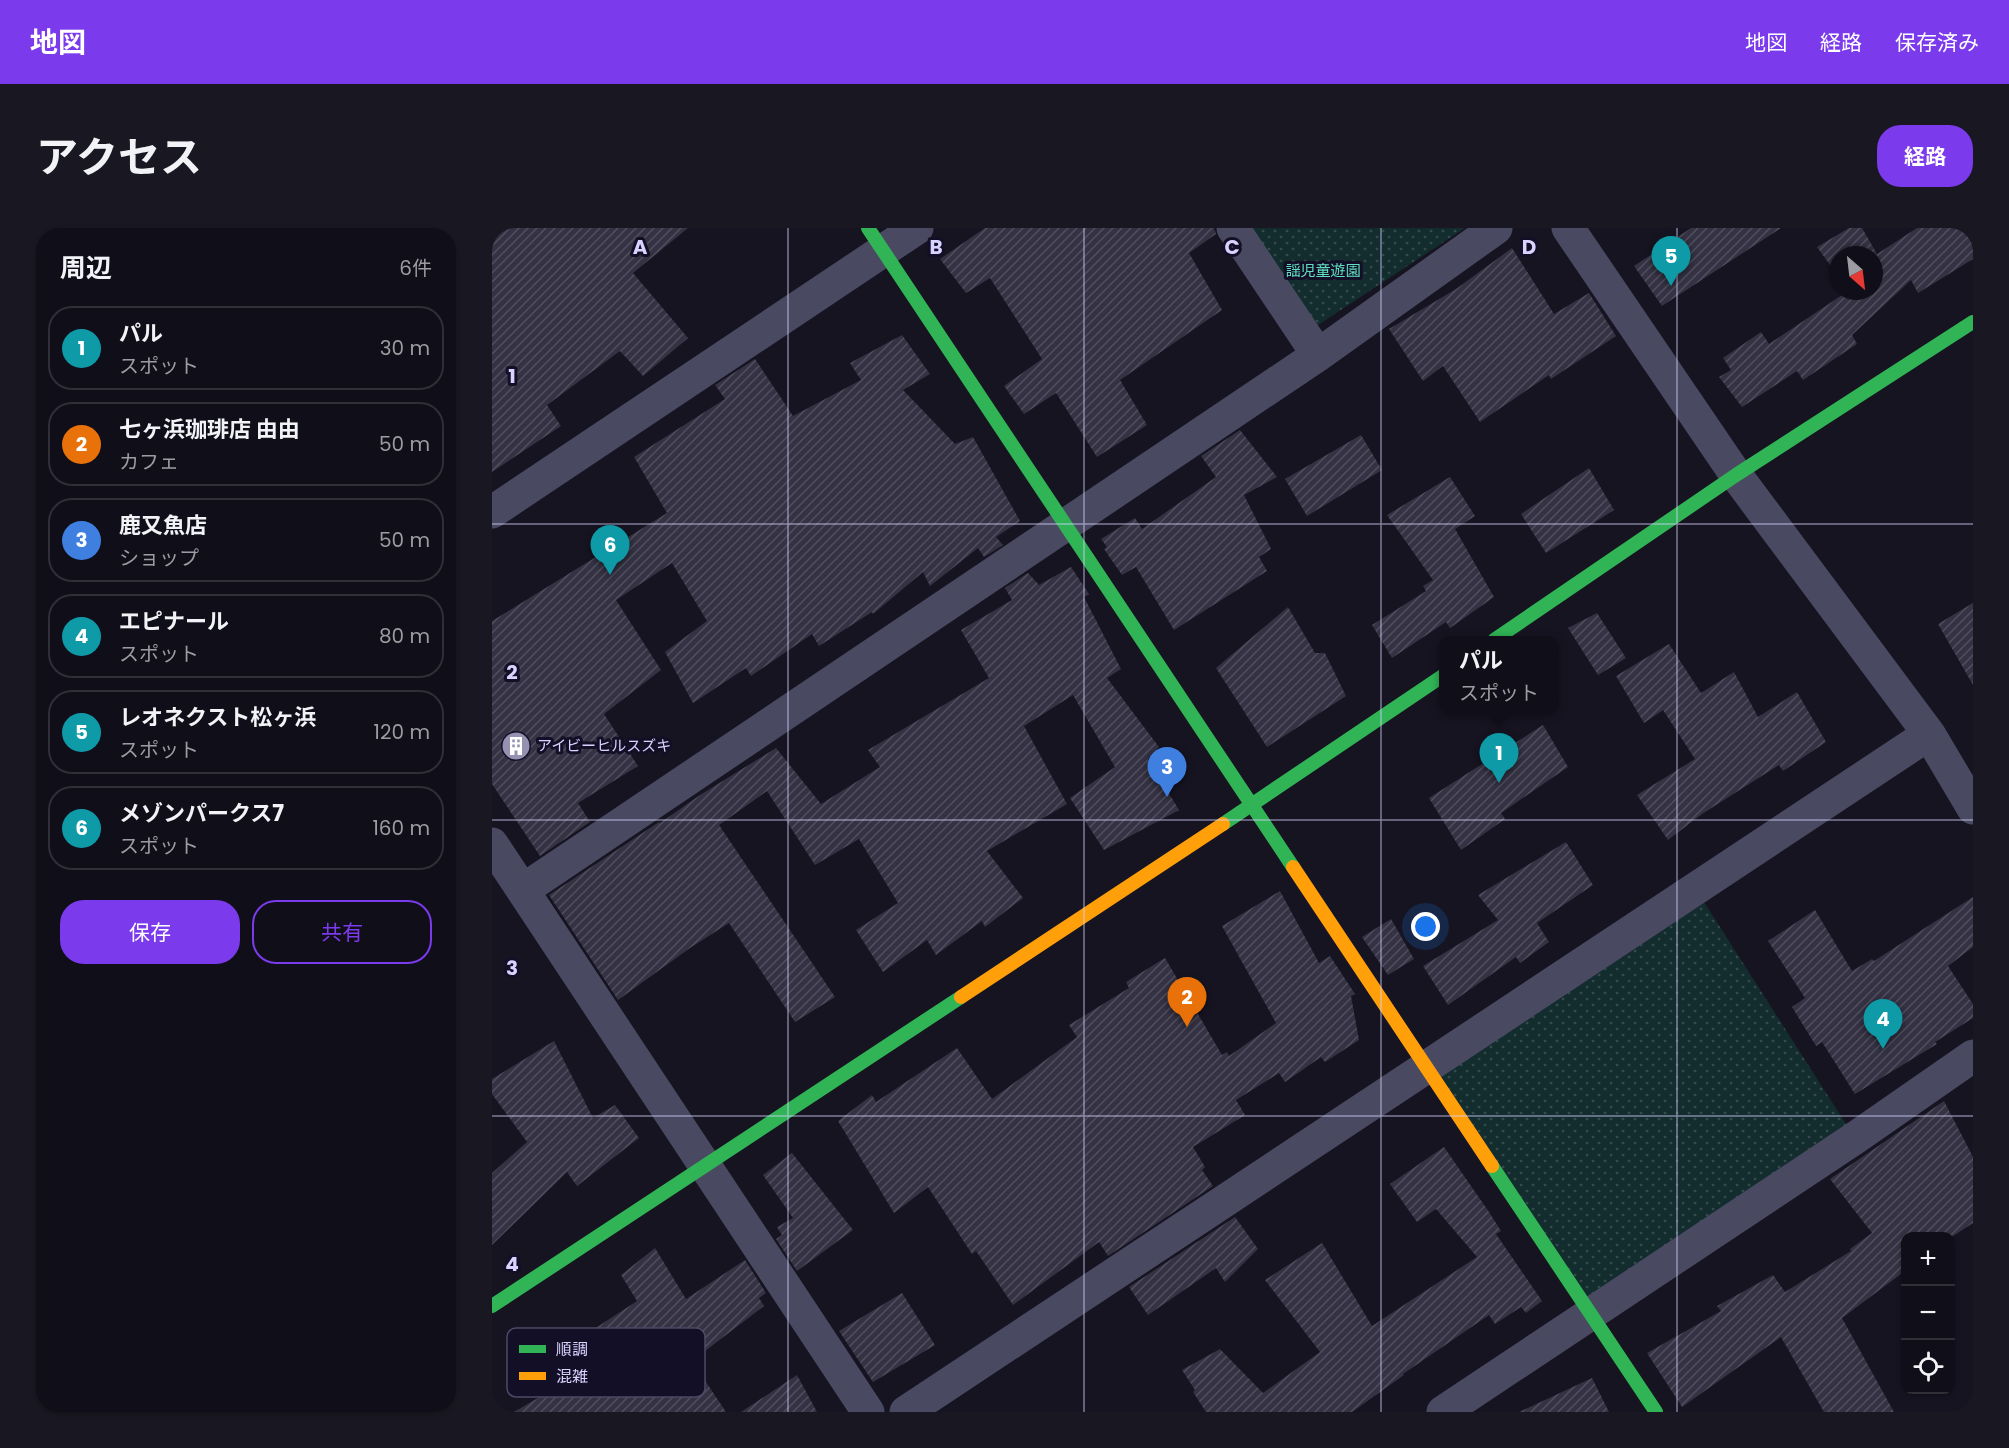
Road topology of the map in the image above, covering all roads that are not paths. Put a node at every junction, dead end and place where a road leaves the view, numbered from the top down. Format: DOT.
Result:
graph roads {
  1 [pos="917,228"];
  2 [pos="1233,228"];
  3 [pos="1496,228"];
  4 [pos="1568,228"];
  5 [pos="876,239"];
  6 [pos="1973,322"];
  7 [pos="1318,356"];
  8 [pos="1736,475"];
  9 [pos="492,512"];
  10 [pos="1067,525"];
  11 [pos="1500,636"];
  12 [pos="1439,678"];
  13 [pos="1929,734"];
  14 [pos="1253,805"];
  15 [pos="1973,808"];
  16 [pos="492,844"];
  17 [pos="523,890"];
  18 [pos="1973,1056"];
  19 [pos="1427,1067"];
  20 [pos="706,1166"];
  21 [pos="492,1306"];
  22 [pos="1591,1314"];
  23 [pos="868,1412"];
  24 [pos="906,1412"];
  25 [pos="1443,1412"];
  26 [pos="1656,1412"];
  1 -- 5 [label="street"];
  2 -- 7 [label="street"];
  3 -- 7 [label="street"];
  4 -- 8 [label="street"];
  5 -- 9 [label="street"];
  5 -- 10 [label="street"];
  6 -- 8 [label="street"];
  7 -- 10 [label="street"];
  8 -- 11 [label="street"];
  8 -- 13 [label="street"];
  10 -- 14 [label="street"];
  10 -- 17 [label="street"];
  12 -- 14 [label="street"];
  13 -- 15 [label="street"];
  13 -- 19 [label="street"];
  14 -- 19 [label="street"];
  14 -- 20 [label="street"];
  16 -- 17 [label="street"];
  17 -- 20 [label="street"];
  18 -- 22 [label="street"];
  19 -- 22 [label="street"];
  19 -- 24 [label="street"];
  20 -- 21 [label="street"];
  20 -- 23 [label="street"];
  22 -- 25 [label="street"];
  22 -- 26 [label="street"];
}
